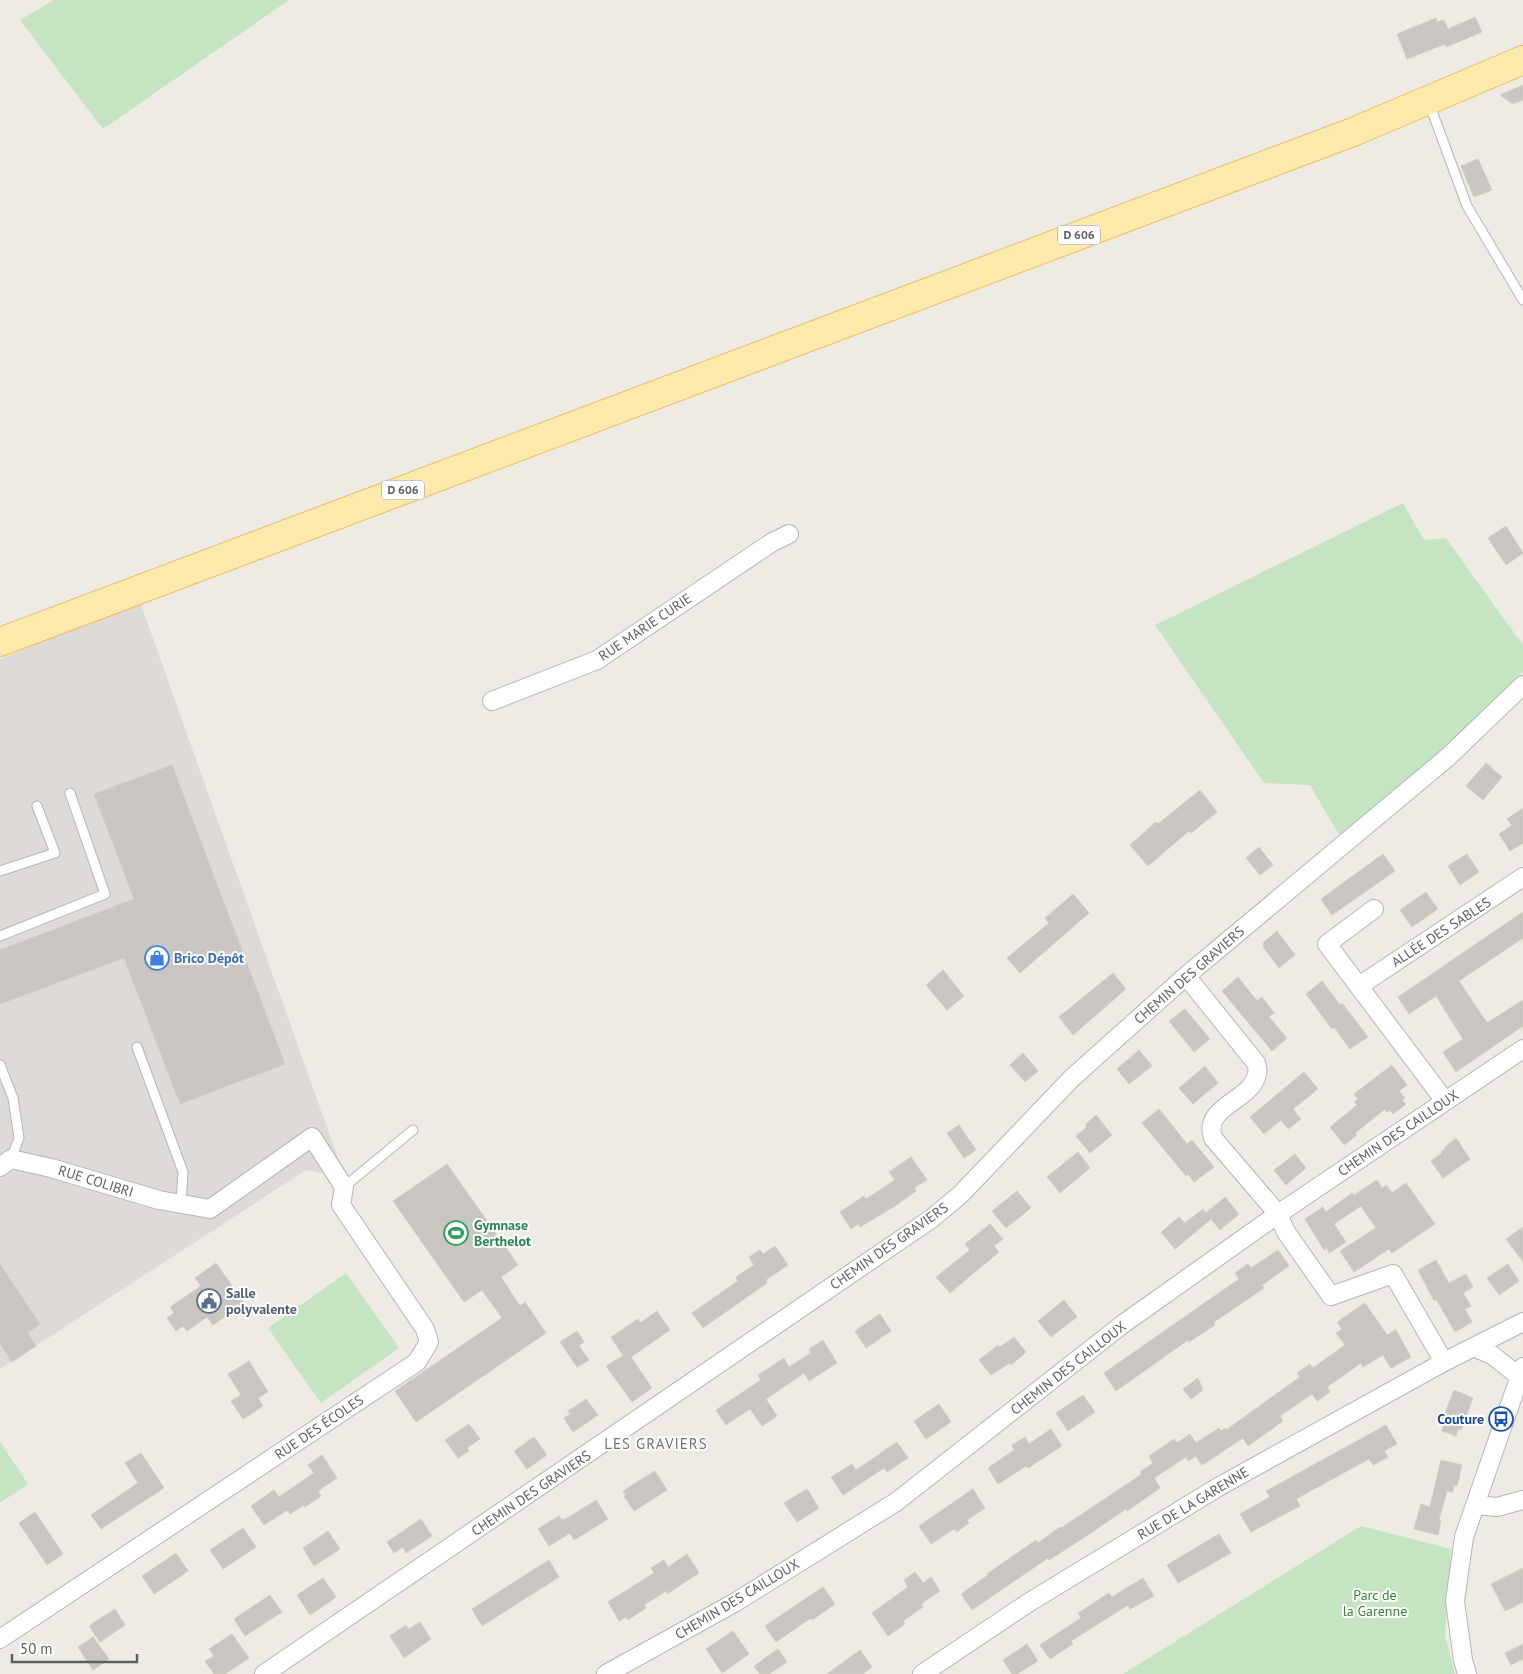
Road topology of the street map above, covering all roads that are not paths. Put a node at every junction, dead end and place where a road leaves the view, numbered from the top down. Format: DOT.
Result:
graph roads {
  1 [pos="1523,60"];
  2 [pos="1428,100"];
  3 [pos="1523,300"];
  4 [pos="788,534"];
  5 [pos="0,642"];
  6 [pos="1523,685"];
  7 [pos="492,701"];
  8 [pos="70,793"];
  9 [pos="37,806"];
  10 [pos="0,871"];
  11 [pos="1523,877"];
  12 [pos="1374,910"];
  13 [pos="0,936"];
  14 [pos="1186,976"];
  15 [pos="1358,986"];
  16 [pos="137,1047"];
  17 [pos="1523,1049"];
  18 [pos="0,1065"];
  19 [pos="1445,1101"];
  20 [pos="413,1130"];
  21 [pos="6,1163"];
  22 [pos="344,1187"];
  23 [pos="180,1204"];
  24 [pos="1278,1214"];
  25 [pos="1523,1322"];
  26 [pos="1474,1347"];
  27 [pos="1444,1362"];
  28 [pos="1521,1372"];
  29 [pos="1523,1500"];
  30 [pos="1475,1505"];
  31 [pos="0,1638"];
  32 [pos="264,1674"];
  33 [pos="606,1674"];
  34 [pos="922,1674"];
  35 [pos="1467,1674"];
  1 -- 2 [label="main road, D 606"];
  2 -- 3 [label="lane"];
  2 -- 5 [label="main road, D 606"];
  4 -- 7 [label="street, RUE MARIE CURIE"];
  6 -- 14 [label="street, CHEMIN DES GRAVIERS"];
  8 -- 13 [label="lane"];
  9 -- 10 [label="lane"];
  11 -- 15 [label="street, ALLÉE DES SABLES"];
  12 -- 15 [label="street"];
  14 -- 24 [label="street"];
  14 -- 32 [label="street, CHEMIN DES GRAVIERS"];
  15 -- 19 [label="street"];
  16 -- 23 [label="lane"];
  17 -- 19 [label="street, CHEMIN DES CAILLOUX"];
  18 -- 21 [label="lane"];
  19 -- 24 [label="street, CHEMIN DES CAILLOUX"];
  20 -- 22 [label="lane"];
  21 -- 23 [label="street, RUE COLIBRI"];
  22 -- 23 [label="street, RUE COLIBRI"];
  22 -- 31 [label="street, RUE DES ÉCOLES"];
  24 -- 27 [label="street"];
  24 -- 33 [label="street, CHEMIN DES CAILLOUX"];
  25 -- 26 [label="street, RUE DE LA GARENNE"];
  26 -- 27 [label="street, RUE DE LA GARENNE"];
  26 -- 28 [label="street"];
  27 -- 34 [label="street, RUE DE LA GARENNE"];
  28 -- 30 [label="street"];
  29 -- 30 [label="street"];
  30 -- 35 [label="street"];
}
